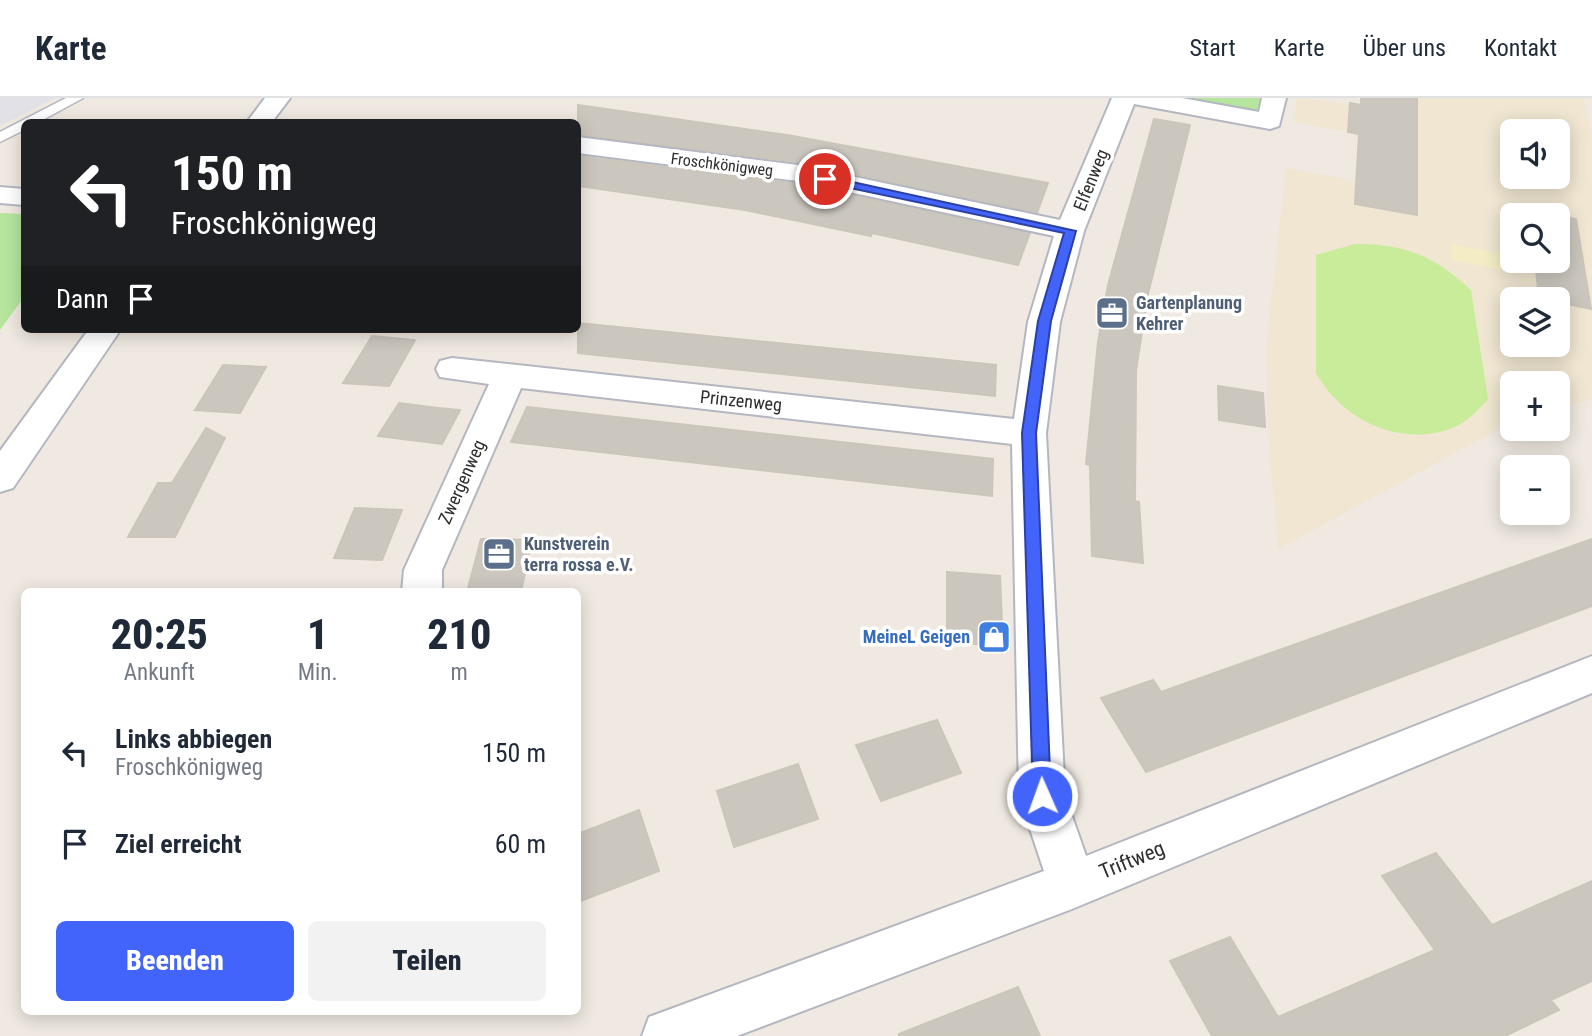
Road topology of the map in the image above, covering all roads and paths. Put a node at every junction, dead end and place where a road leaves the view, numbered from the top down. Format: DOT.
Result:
graph roads {
  1 [pos="76,98"];
  2 [pos="278,98"];
  3 [pos="1124,98"];
  4 [pos="1140,98"];
  5 [pos="1272,110"];
  6 [pos="36,119"];
  7 [pos="261,119"];
  8 [pos="21,127"];
  9 [pos="0,138"];
  10 [pos="581,145"];
  11 [pos="0,195"];
  12 [pos="21,197"];
  13 [pos="1070,231"];
  14 [pos="101,333"];
  15 [pos="452,369"];
  16 [pos="510,375"];
  17 [pos="1029,433"];
  18 [pos="0,478"];
  19 [pos="422,588"];
  20 [pos="1592,674"];
  21 [pos="1072,885"];
  22 [pos="667,1036"];
  1 -- 6 [label="lane"];
  2 -- 7 [label="street"];
  3 -- 13 [label="street, Elfenweg"];
  4 -- 5 [label="street"];
  8 -- 9 [label="lane"];
  10 -- 13 [label="street, Froschkönigweg"];
  11 -- 12 [label="street"];
  13 -- 17 [label="street, Elfenweg"];
  14 -- 18 [label="street"];
  15 -- 16 [label="street, Prinzenweg"];
  16 -- 17 [label="street, Prinzenweg"];
  16 -- 19 [label="street, Zwergenweg"];
  17 -- 21 [label="street, Elfenweg"];
  20 -- 21 [label="street, Triftweg"];
  21 -- 22 [label="street, Triftweg"];
}
